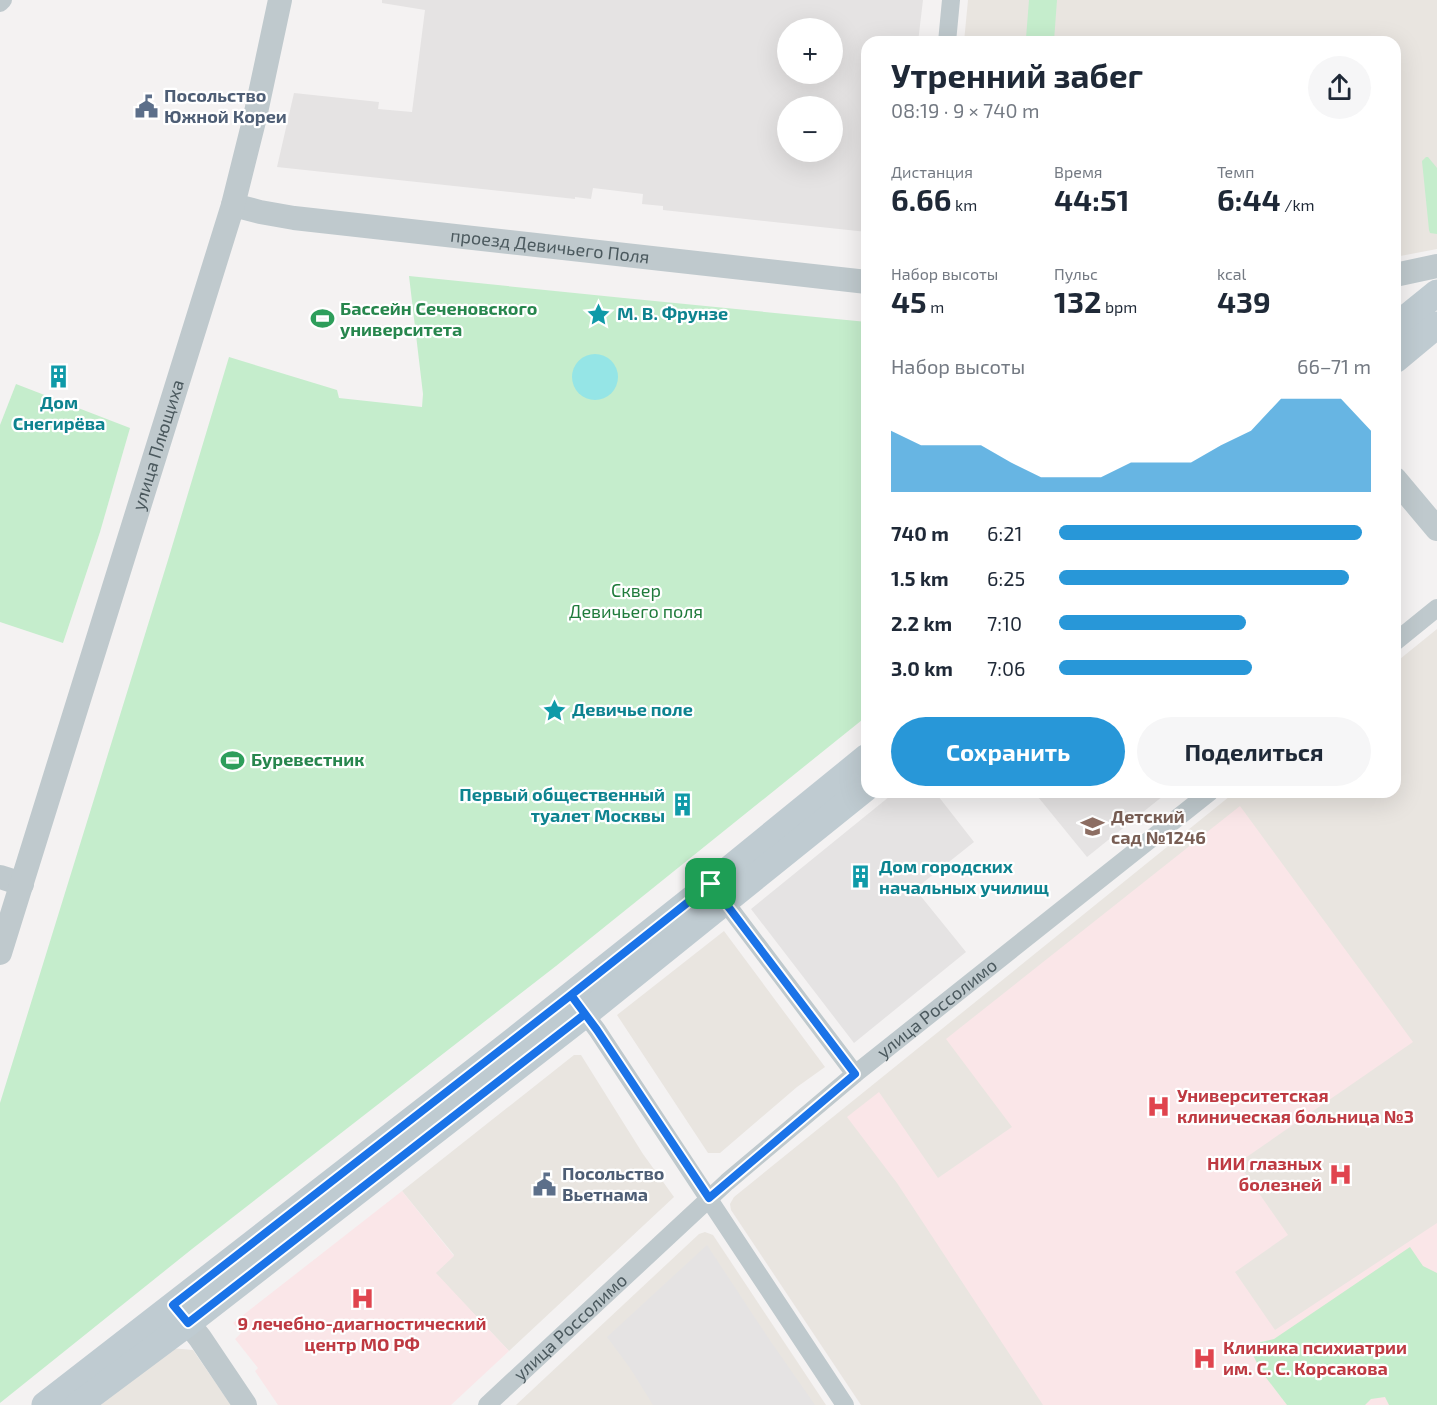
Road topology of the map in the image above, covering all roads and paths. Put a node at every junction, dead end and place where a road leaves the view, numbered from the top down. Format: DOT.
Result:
graph roads {
  1 [pos="280,0"];
  2 [pos="951,0"];
  3 [pos="948,36"];
  4 [pos="233,205"];
  5 [pos="1437,266"];
  6 [pos="1401,274"];
  7 [pos="861,281"];
  8 [pos="1437,293"];
  9 [pos="1401,322"];
  10 [pos="1437,325"];
  11 [pos="1401,355"];
  12 [pos="1401,486"];
  13 [pos="1437,528"];
  14 [pos="1437,608"];
  15 [pos="1401,637"];
  16 [pos="861,762"];
  17 [pos="861,791"];
  18 [pos="1202,798"];
  19 [pos="11,880"];
  20 [pos="718,893"];
  21 [pos="0,953"];
  22 [pos="578,1005"];
  23 [pos="855,1074"];
  24 [pos="709,1198"];
  25 [pos="180,1314"];
  26 [pos="45,1405"];
  27 [pos="78,1405"];
  28 [pos="245,1405"];
  29 [pos="487,1405"];
  30 [pos="844,1405"];
  1 -- 4 [label="street, улица Плющиха"];
  2 -- 3 [label="street"];
  4 -- 7 [label="street, проезд Девичьего Поля"];
  4 -- 19 [label="street, улица Плющиха"];
  5 -- 6 [label="street"];
  8 -- 9 [label="main road"];
  10 -- 11 [label="main road"];
  12 -- 13 [label="street"];
  14 -- 15 [label="street"];
  16 -- 20 [label="main road"];
  17 -- 20 [label="main road"];
  18 -- 23 [label="street, улица Россолимо"];
  19 -- 21 [label="street, улица Плющиха"];
  20 -- 22 [label="main road"];
  20 -- 23 [label="street"];
  22 -- 24 [label="street"];
  22 -- 25 [label="main road"];
  23 -- 24 [label="street, улица Россолимо"];
  24 -- 29 [label="street, улица Россолимо"];
  24 -- 30 [label="street"];
  25 -- 26 [label="main road"];
  25 -- 27 [label="main road"];
  25 -- 28 [label="street"];
}
